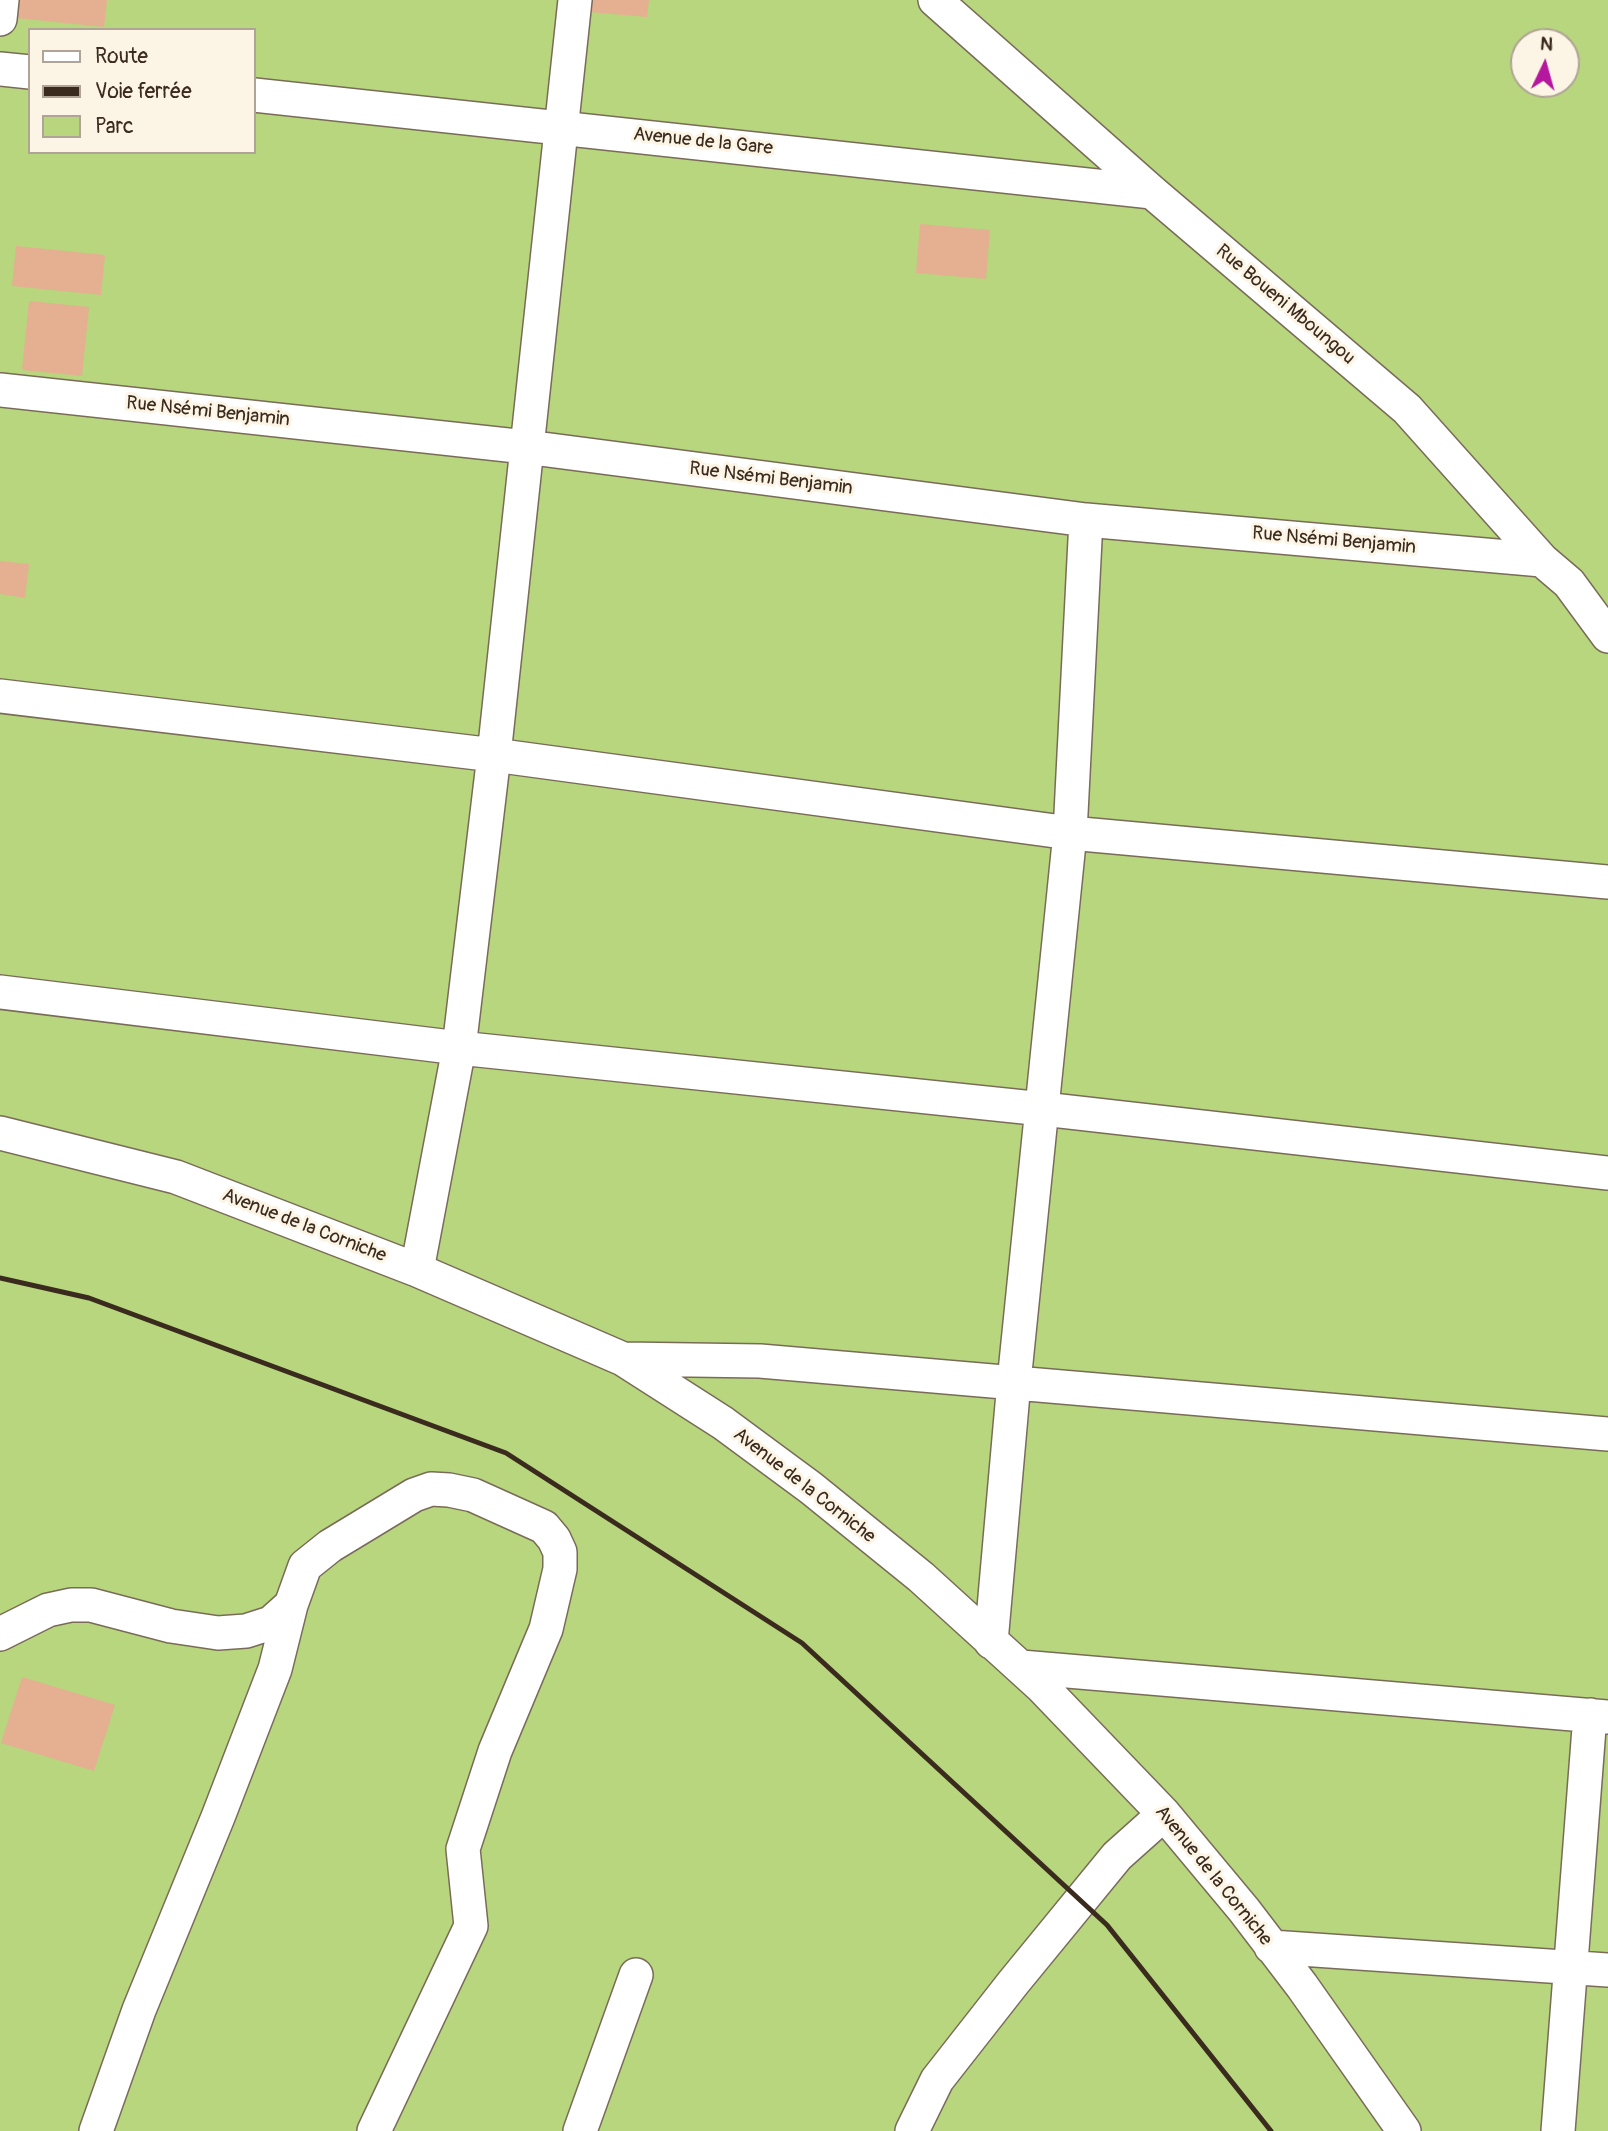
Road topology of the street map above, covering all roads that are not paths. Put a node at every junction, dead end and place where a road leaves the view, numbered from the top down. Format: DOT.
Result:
graph roads {
  1 [pos="2,0"];
  2 [pos="575,0"];
  3 [pos="935,0"];
  4 [pos="0,19"];
  5 [pos="0,69"];
  6 [pos="28,72"];
  7 [pos="256,95"];
  8 [pos="562,127"];
  9 [pos="1152,192"];
  10 [pos="0,390"];
  11 [pos="526,447"];
  12 [pos="1086,520"];
  13 [pos="1542,559"];
  14 [pos="1608,636"];
  15 [pos="0,696"];
  16 [pos="494,755"];
  17 [pos="1070,833"];
  18 [pos="1608,882"];
  19 [pos="0,992"];
  20 [pos="459,1048"];
  21 [pos="1043,1109"];
  22 [pos="0,1133"];
  23 [pos="1608,1173"];
  24 [pos="418,1270"];
  25 [pos="624,1359"];
  26 [pos="1014,1382"];
  27 [pos="1608,1434"];
  28 [pos="291,1605"];
  29 [pos="0,1634"];
  30 [pos="991,1642"];
  31 [pos="1021,1667"];
  32 [pos="1599,1716"];
  33 [pos="1164,1814"];
  34 [pos="1271,1947"];
  35 [pos="1570,1967"];
  36 [pos="1608,1970"];
  37 [pos="636,1975"];
  38 [pos="96,2131"];
  39 [pos="374,2131"];
  40 [pos="580,2131"];
  41 [pos="912,2131"];
  42 [pos="1404,2131"];
  43 [pos="1558,2131"];
  1 -- 4 [label="street"];
  2 -- 8 [label="street"];
  3 -- 9 [label="street, Rue Boueni Mboungou"];
  5 -- 6 [label="street"];
  7 -- 8 [label="street, Avenue de la Gare"];
  8 -- 9 [label="street, Avenue de la Gare"];
  8 -- 11 [label="street"];
  9 -- 13 [label="street, Rue Boueni Mboungou"];
  10 -- 11 [label="street, Rue Nsémi Benjamin"];
  11 -- 12 [label="street, Rue Nsémi Benjamin"];
  11 -- 16 [label="street"];
  12 -- 13 [label="street, Rue Nsémi Benjamin"];
  12 -- 17 [label="street"];
  13 -- 14 [label="street, Rue Boueni Mboungou"];
  15 -- 16 [label="street"];
  16 -- 17 [label="street"];
  16 -- 20 [label="street"];
  17 -- 18 [label="street"];
  17 -- 21 [label="street"];
  19 -- 20 [label="street"];
  20 -- 21 [label="street"];
  20 -- 24 [label="street"];
  21 -- 23 [label="street"];
  21 -- 26 [label="street"];
  22 -- 24 [label="street, Avenue de la Corniche"];
  24 -- 25 [label="street, Avenue de la Corniche"];
  25 -- 26 [label="street"];
  25 -- 30 [label="street, Avenue de la Corniche"];
  26 -- 27 [label="street"];
  26 -- 30 [label="street"];
  28 -- 29 [label="street"];
  28 -- 38 [label="street"];
  28 -- 39 [label="street"];
  30 -- 31 [label="street, Avenue de la Corniche"];
  31 -- 32 [label="street"];
  31 -- 33 [label="street, Avenue de la Corniche"];
  32 -- 35 [label="street"];
  33 -- 34 [label="street, Avenue de la Corniche"];
  33 -- 41 [label="street"];
  34 -- 35 [label="street"];
  34 -- 42 [label="street, Avenue de la Corniche"];
  35 -- 36 [label="street"];
  35 -- 43 [label="street"];
  37 -- 40 [label="street"];
}
